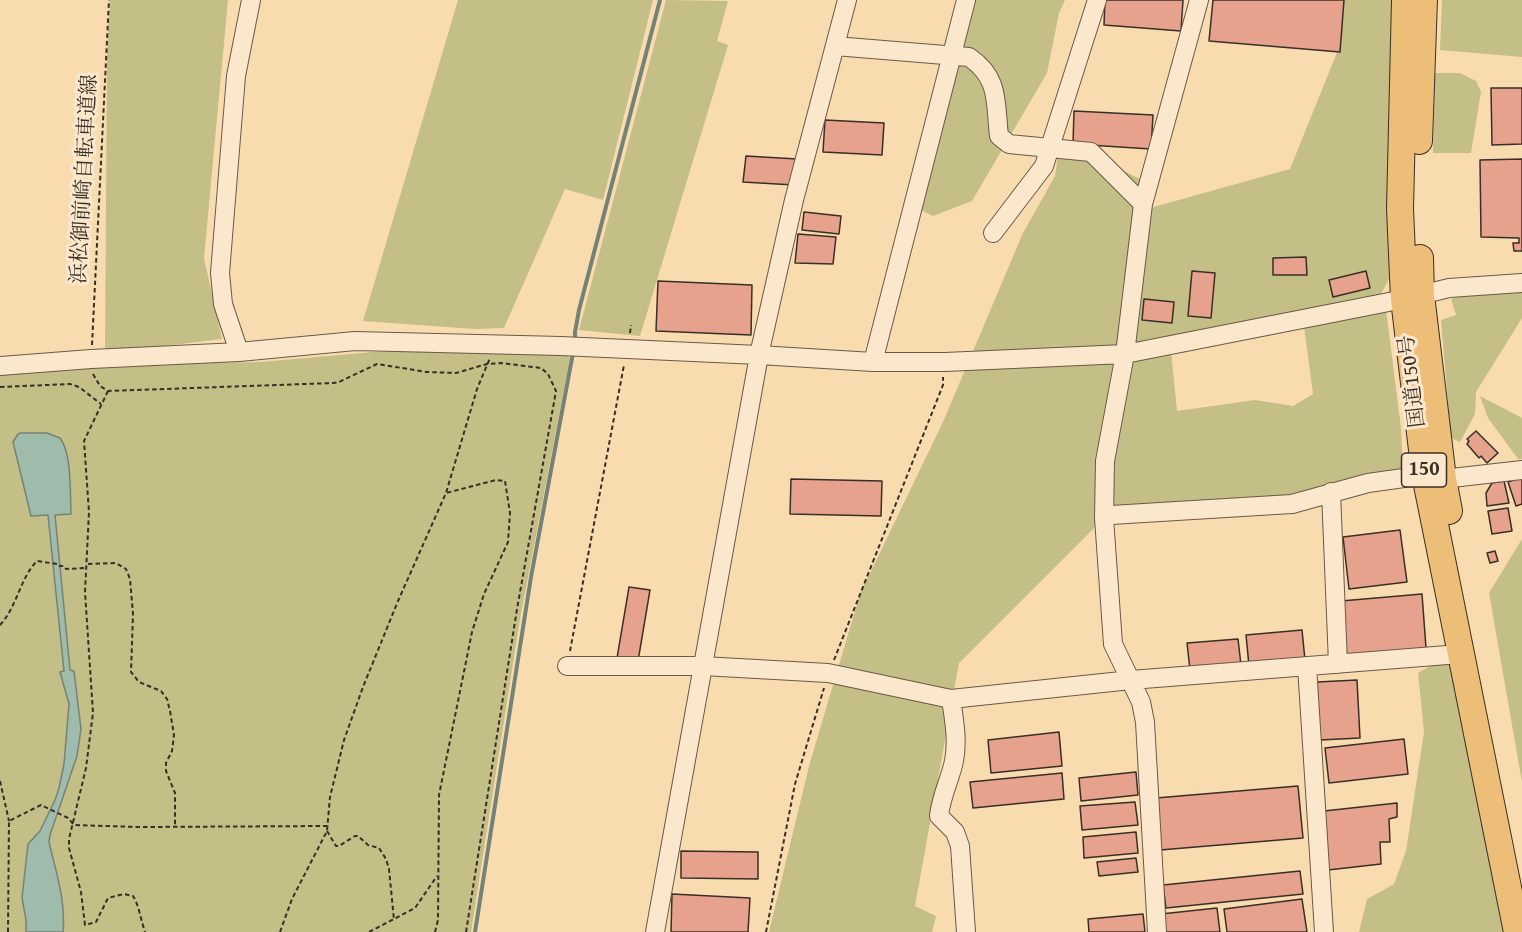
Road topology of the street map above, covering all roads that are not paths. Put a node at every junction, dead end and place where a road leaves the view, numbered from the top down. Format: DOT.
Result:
graph roads {
  1 [pos="251,0"];
  2 [pos="847,0"];
  3 [pos="966,0"];
  4 [pos="1097,0"];
  5 [pos="1199,0"];
  6 [pos="1405,0"];
  7 [pos="1424,0"];
  8 [pos="835,46"];
  9 [pos="951,56"];
  10 [pos="1051,148"];
  11 [pos="1143,204"];
  12 [pos="993,233"];
  13 [pos="1522,283"];
  14 [pos="1412,297"];
  15 [pos="239,352"];
  16 [pos="1125,354"];
  17 [pos="759,355"];
  18 [pos="873,362"];
  19 [pos="0,366"];
  20 [pos="1522,470"];
  21 [pos="1434,477"];
  22 [pos="1331,492"];
  23 [pos="1104,518"];
  24 [pos="1460,654"];
  25 [pos="1338,664"];
  26 [pos="567,666"];
  27 [pos="703,666"];
  28 [pos="1307,666"];
  29 [pos="1131,680"];
  30 [pos="951,699"];
  31 [pos="1522,883"];
  32 [pos="655,932"];
  33 [pos="966,932"];
  34 [pos="1157,932"];
  35 [pos="1324,932"];
  36 [pos="1517,932"];
  1 -- 15 [label="street"];
  2 -- 8 [label="street"];
  3 -- 9 [label="street"];
  4 -- 10 [label="street"];
  5 -- 11 [label="street"];
  6 -- 14 [label="highway, 国道150号 / 150"];
  7 -- 14 [label="highway, 国道150号 / 150"];
  8 -- 9 [label="street"];
  8 -- 17 [label="street"];
  9 -- 10 [label="street"];
  9 -- 18 [label="street"];
  10 -- 11 [label="street"];
  10 -- 12 [label="street"];
  11 -- 16 [label="street"];
  13 -- 14 [label="street"];
  14 -- 16 [label="street"];
  14 -- 21 [label="highway, 国道150号 / 150"];
  15 -- 17 [label="street"];
  15 -- 19 [label="street"];
  16 -- 18 [label="street"];
  16 -- 23 [label="street"];
  17 -- 18 [label="street"];
  17 -- 27 [label="street"];
  20 -- 21 [label="street"];
  21 -- 22 [label="street"];
  21 -- 24 [label="highway, 国道150号 / 150"];
  21 -- 31 [label="highway, 国道150号 / 150"];
  22 -- 23 [label="street"];
  22 -- 25 [label="street"];
  23 -- 29 [label="street"];
  24 -- 25 [label="street"];
  24 -- 36 [label="highway, 国道150号 / 150"];
  25 -- 28 [label="street"];
  26 -- 27 [label="street"];
  27 -- 30 [label="street"];
  27 -- 32 [label="street"];
  28 -- 29 [label="street"];
  28 -- 35 [label="street"];
  29 -- 30 [label="street"];
  29 -- 34 [label="street"];
  30 -- 33 [label="street"];
}
